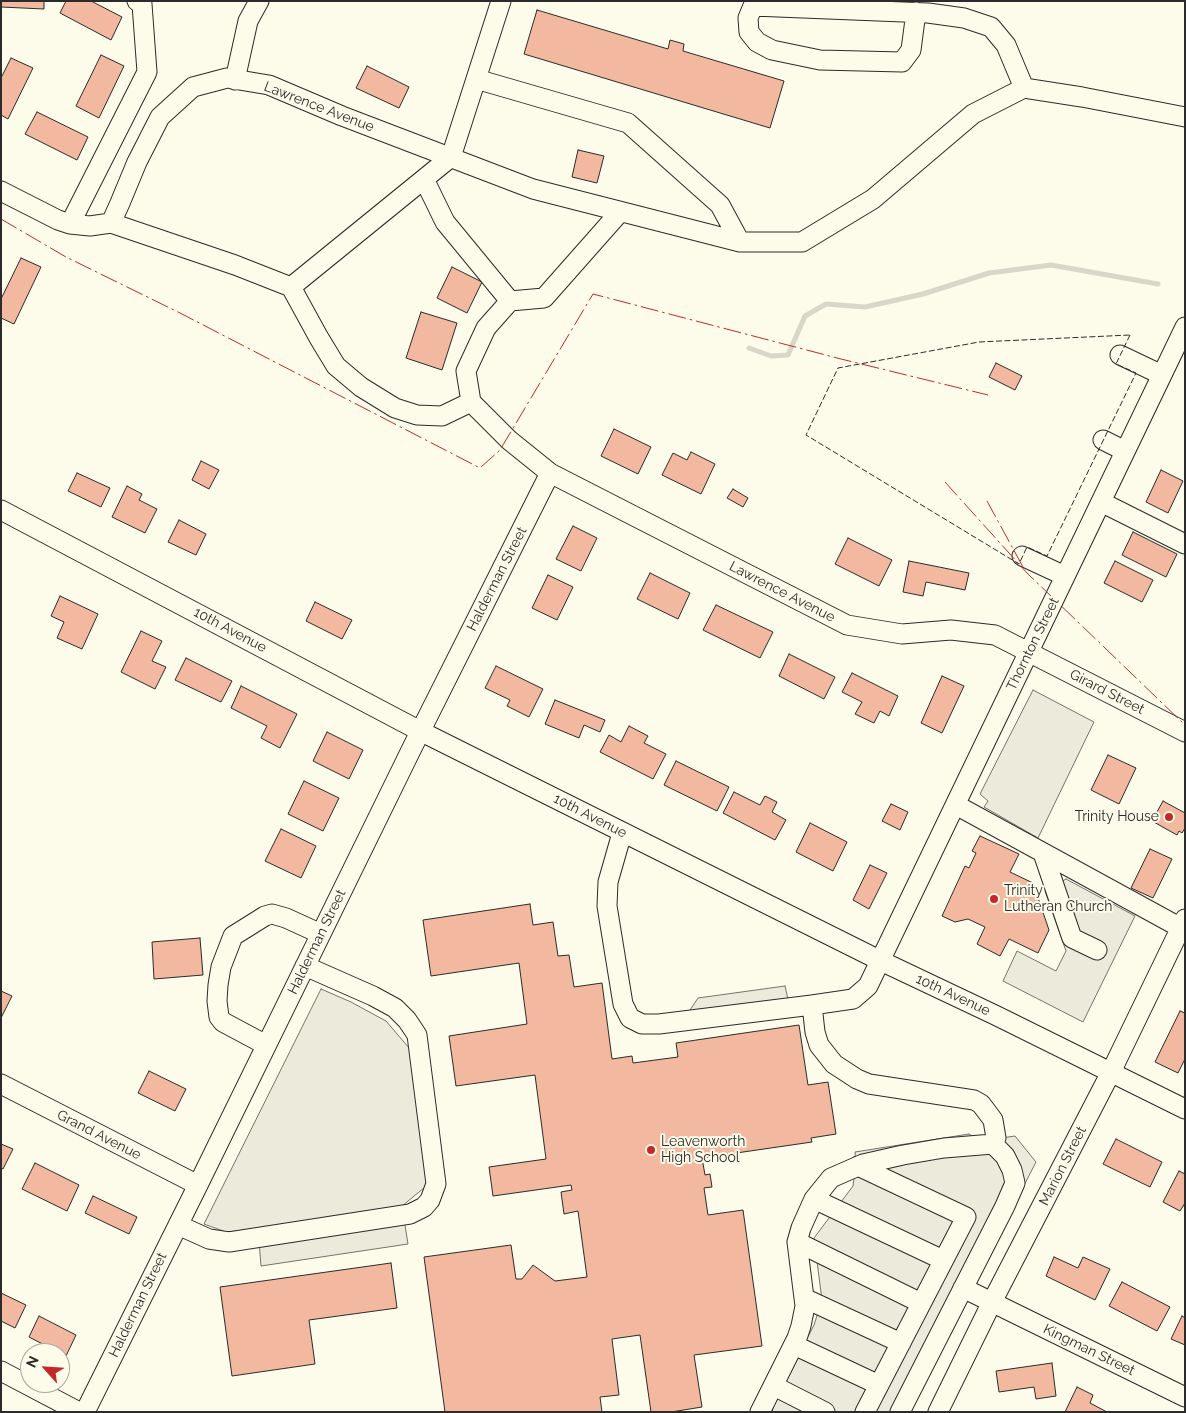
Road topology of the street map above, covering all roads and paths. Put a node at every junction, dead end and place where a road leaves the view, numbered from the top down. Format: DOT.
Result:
graph roads {
  1 [pos="137,1"];
  2 [pos="259,1"];
  3 [pos="501,1"];
  4 [pos="916,12"];
  5 [pos="476,79"];
  6 [pos="235,80"];
  7 [pos="1024,88"];
  8 [pos="1185,118"];
  9 [pos="451,157"];
  10 [pos="424,179"];
  11 [pos="1,191"];
  12 [pos="620,212"];
  13 [pos="111,223"];
  14 [pos="70,224"];
  15 [pos="740,242"];
  16 [pos="291,287"];
  17 [pos="510,301"];
  18 [pos="1185,327"];
  19 [pos="1180,347"];
  20 [pos="1120,355"];
  21 [pos="1162,375"];
  22 [pos="470,402"];
  23 [pos="1103,440"];
  24 [pos="1125,451"];
  25 [pos="550,473"];
  26 [pos="1101,502"];
  27 [pos="1,510"];
  28 [pos="1185,544"];
  29 [pos="1022,556"];
  30 [pos="1065,576"];
  31 [pos="1030,652"];
  32 [pos="420,731"];
  33 [pos="1185,732"];
  34 [pos="956,805"];
  35 [pos="622,833"];
  36 [pos="1043,853"];
  37 [pos="1183,925"];
  38 [pos="321,934"];
  39 [pos="1097,950"];
  40 [pos="881,961"];
  41 [pos="305,966"];
  42 [pos="812,1005"];
  43 [pos="266,1045"];
  44 [pos="1111,1072"];
  45 [pos="1,1084"];
  46 [pos="1185,1109"];
  47 [pos="993,1144"];
  48 [pos="858,1166"];
  49 [pos="198,1186"];
  50 [pos="814,1199"];
  51 [pos="178,1226"];
  52 [pos="797,1242"];
  53 [pos="943,1260"];
  54 [pos="964,1288"];
  55 [pos="804,1298"];
  56 [pos="992,1302"];
  57 [pos="921,1303"];
  58 [pos="901,1343"];
  59 [pos="794,1345"];
  60 [pos="1,1371"];
  61 [pos="879,1385"];
  62 [pos="774,1386"];
  63 [pos="1185,1397"];
  64 [pos="79,1412"];
  65 [pos="85,1412"];
  66 [pos="760,1412"];
  67 [pos="825,1412"];
  68 [pos="865,1412"];
  69 [pos="900,1412"];
  70 [pos="938,1412"];
  1 -- 14 [label="street"];
  2 -- 6 [label="street"];
  3 -- 5 [label="street"];
  4 -- 4 [label="street"];
  4 -- 7 [label="street"];
  5 -- 9 [label="street"];
  5 -- 15 [label="street"];
  6 -- 9 [label="street, Lawrence Avenue"];
  6 -- 13 [label="street, Lawrence Avenue"];
  7 -- 8 [label="street"];
  7 -- 15 [label="street, Lawrence Avenue"];
  9 -- 10 [label="street"];
  9 -- 12 [label="street, Lawrence Avenue"];
  10 -- 16 [label="street"];
  10 -- 17 [label="street"];
  11 -- 14 [label="street"];
  12 -- 15 [label="street, Lawrence Avenue"];
  12 -- 17 [label="street"];
  13 -- 14 [label="street"];
  13 -- 16 [label="street"];
  16 -- 22 [label="street"];
  17 -- 22 [label="street"];
  18 -- 19 [label="street, Thornton Street"];
  19 -- 21 [label="street, Thornton Street"];
  20 -- 21 [label="street"];
  21 -- 24 [label="street, Thornton Street"];
  22 -- 25 [label="street, Lawrence Avenue"];
  23 -- 24 [label="street"];
  24 -- 26 [label="street, Thornton Street"];
  25 -- 31 [label="street, Lawrence Avenue"];
  25 -- 32 [label="street, Halderman Street"];
  26 -- 28 [label="street"];
  26 -- 30 [label="street, Thornton Street"];
  27 -- 32 [label="street, 10th Avenue"];
  29 -- 30 [label="street"];
  30 -- 31 [label="street, Thornton Street"];
  31 -- 33 [label="street, Girard Street"];
  31 -- 34 [label="street, Thornton Street"];
  32 -- 35 [label="street, 10th Avenue"];
  32 -- 38 [label="street, Halderman Street"];
  34 -- 36 [label="street"];
  34 -- 40 [label="street, Thornton Street"];
  35 -- 40 [label="street, 10th Avenue"];
  35 -- 42 [label="street, Thornton Street"];
  36 -- 37 [label="street"];
  36 -- 39 [label="street"];
  37 -- 44 [label="street, Marion Street"];
  38 -- 41 [label="street, Halderman Street"];
  38 -- 43 [label="street"];
  40 -- 42 [label="street, Thornton Street"];
  40 -- 44 [label="street, 10th Avenue"];
  41 -- 43 [label="street, Halderman Street"];
  41 -- 51 [label="street"];
  42 -- 47 [label="street"];
  43 -- 49 [label="street, Halderman Street"];
  44 -- 46 [label="street, 10th Avenue"];
  44 -- 56 [label="street, Marion Street"];
  45 -- 49 [label="street, Grand Avenue"];
  47 -- 48 [label="street"];
  47 -- 54 [label="street"];
  48 -- 50 [label="street"];
  48 -- 53 [label="street"];
  49 -- 51 [label="street, Halderman Street"];
  50 -- 52 [label="street"];
  50 -- 53 [label="street"];
  51 -- 65 [label="street, Halderman Street"];
  52 -- 55 [label="street"];
  52 -- 57 [label="street"];
  53 -- 57 [label="street"];
  54 -- 56 [label="street, Kingman Street"];
  54 -- 69 [label="street"];
  55 -- 58 [label="street"];
  55 -- 59 [label="street"];
  56 -- 63 [label="street, Kingman Street"];
  56 -- 70 [label="street, Marion Street"];
  57 -- 58 [label="street"];
  58 -- 61 [label="street"];
  59 -- 61 [label="street"];
  59 -- 62 [label="street"];
  60 -- 64 [label="street"];
  61 -- 68 [label="street"];
  62 -- 66 [label="street"];
  62 -- 67 [label="street"];
}
